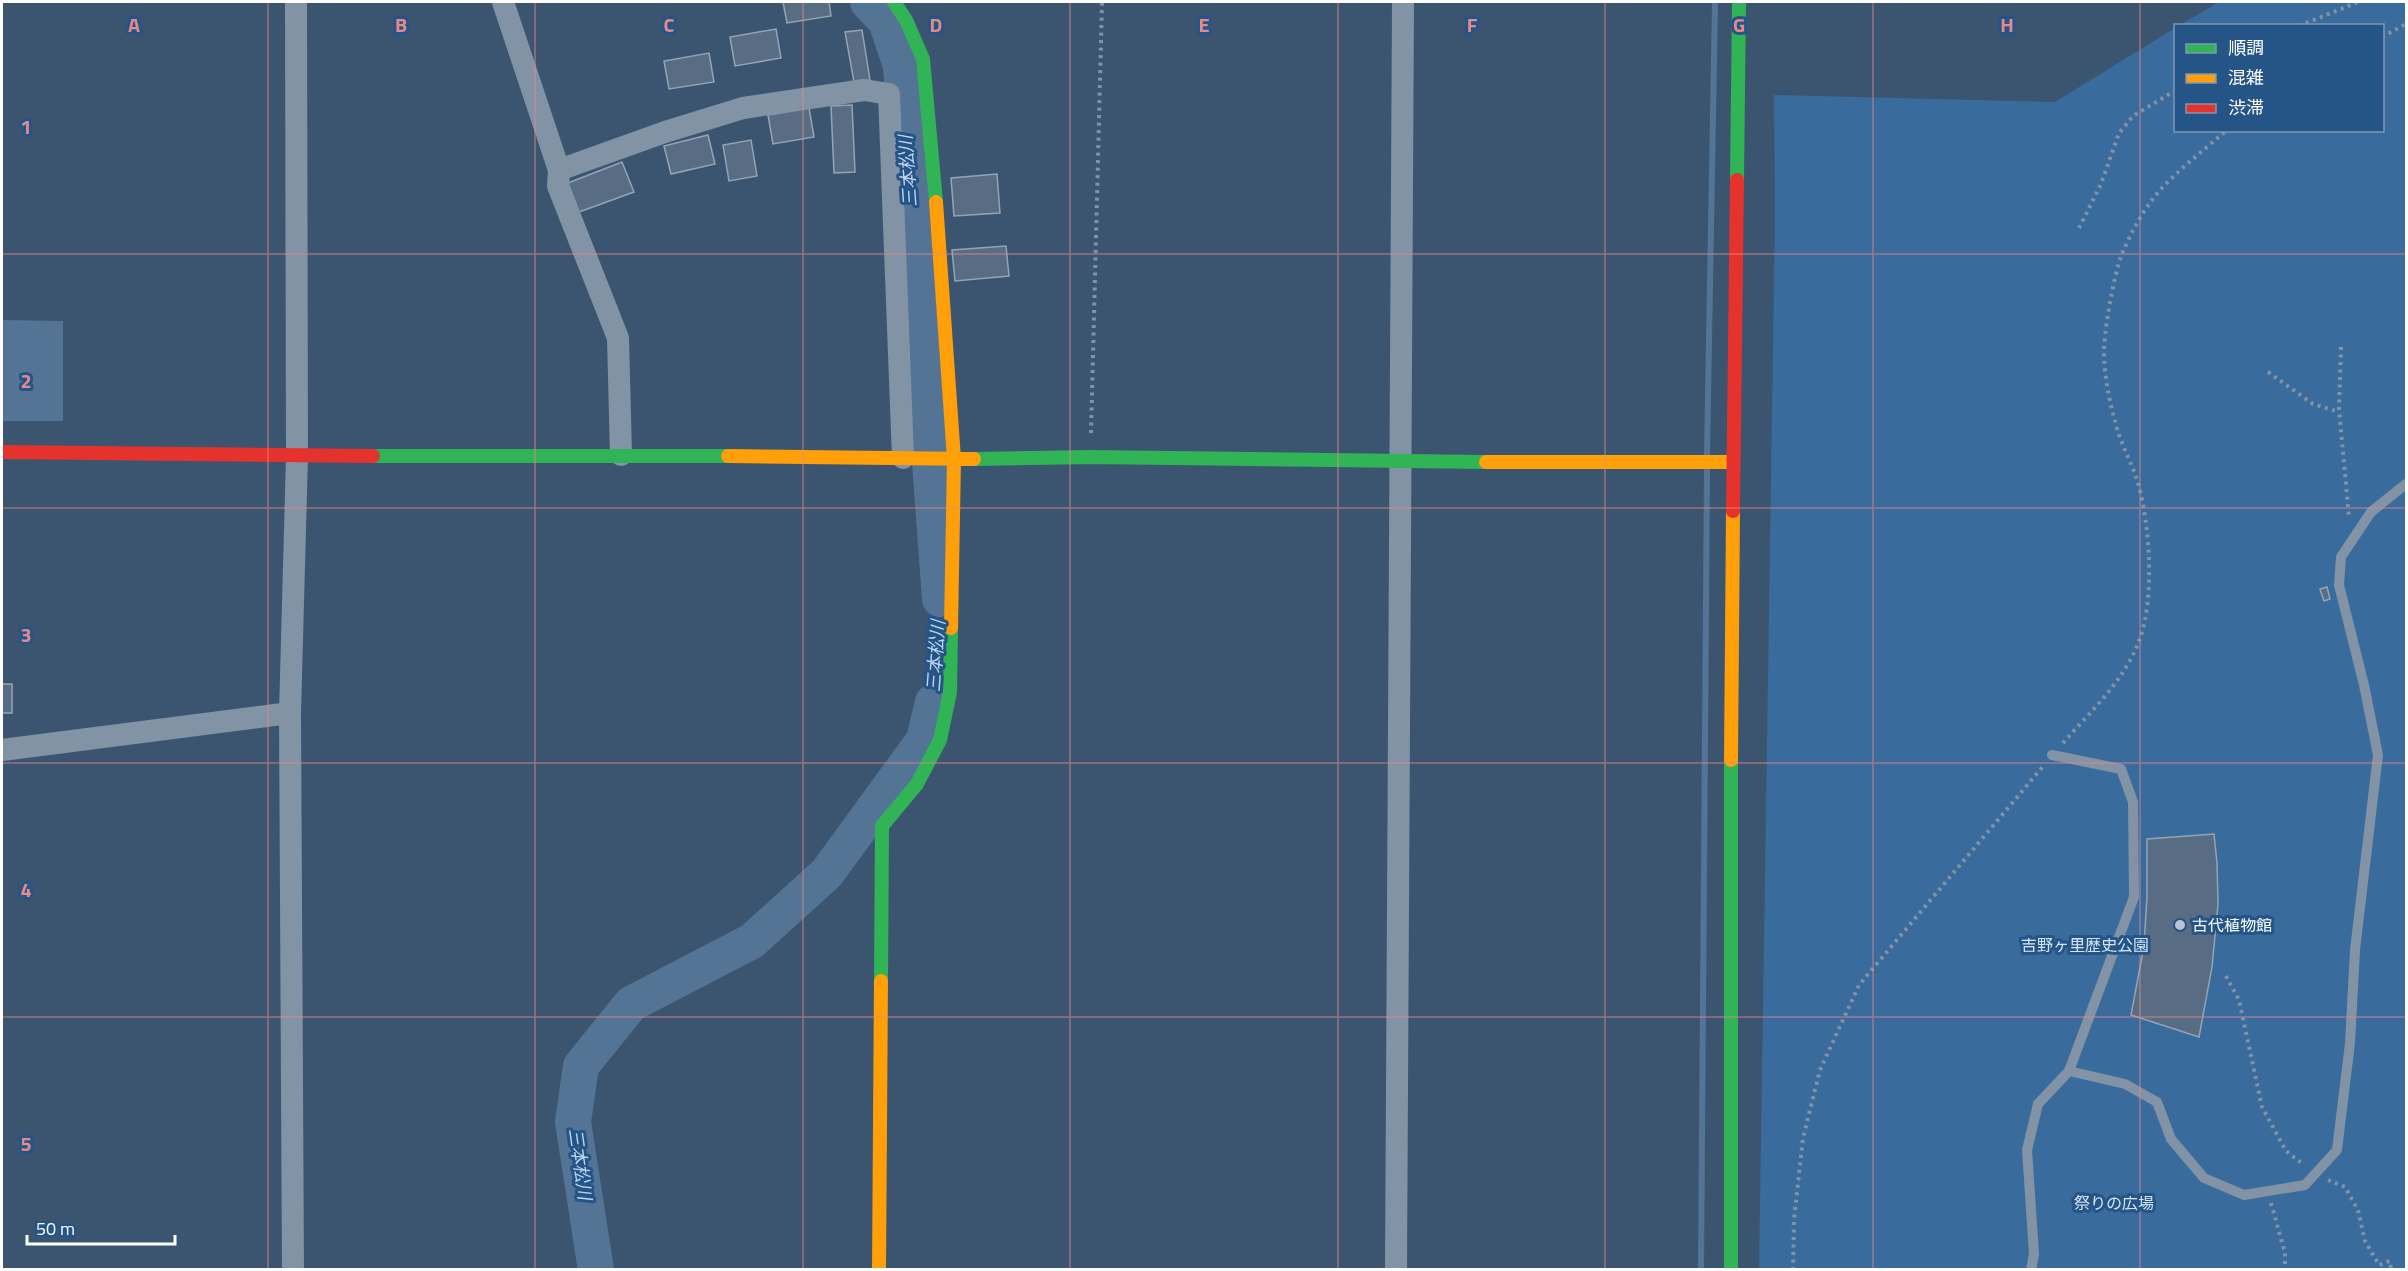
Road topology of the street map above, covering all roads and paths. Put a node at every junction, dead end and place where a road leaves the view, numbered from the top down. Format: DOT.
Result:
graph roads {
  1 [pos="296,2"];
  2 [pos="503,2"];
  3 [pos="894,2"];
  4 [pos="1102,2"];
  5 [pos="1403,2"];
  6 [pos="1739,2"];
  7 [pos="2358,2"];
  8 [pos="2304,24"];
  9 [pos="2406,24"];
  10 [pos="2384,37"];
  11 [pos="2174,91"];
  12 [pos="2225,132"];
  13 [pos="559,170"];
  14 [pos="2079,228"];
  15 [pos="2341,347"];
  16 [pos="2268,372"];
  17 [pos="2339,412"];
  18 [pos="2,452"];
  19 [pos="621,455"];
  20 [pos="297,456"];
  21 [pos="1090,457"];
  22 [pos="903,458"];
  23 [pos="954,459"];
  24 [pos="1399,462"];
  25 [pos="1733,462"];
  26 [pos="2406,484"];
  27 [pos="2351,542"];
  28 [pos="290,712"];
  29 [pos="2,750"];
  30 [pos="2052,755"];
  31 [pos="2226,976"];
  32 [pos="2069,1071"];
  33 [pos="2315,1174"];
  34 [pos="2268,1191"];
  35 [pos="293,1269"];
  36 [pos="879,1269"];
  37 [pos="1396,1269"];
  38 [pos="1731,1269"];
  39 [pos="1793,1269"];
  40 [pos="2031,1269"];
  41 [pos="2285,1269"];
  42 [pos="2391,1269"];
  1 -- 20 [label="street"];
  2 -- 13 [label="street"];
  3 -- 23 [label="street"];
  4 -- 21 [label="path"];
  5 -- 24 [label="street"];
  6 -- 25 [label="street"];
  7 -- 8 [label="path"];
  9 -- 10 [label="path"];
  11 -- 14 [label="path"];
  12 -- 30 [label="path"];
  13 -- 19 [label="street"];
  13 -- 22 [label="street"];
  15 -- 17 [label="path"];
  16 -- 17 [label="path"];
  17 -- 27 [label="path"];
  18 -- 20 [label="street"];
  19 -- 20 [label="street"];
  19 -- 22 [label="street"];
  20 -- 28 [label="street"];
  21 -- 23 [label="street"];
  21 -- 24 [label="street"];
  22 -- 23 [label="street"];
  23 -- 36 [label="street"];
  24 -- 25 [label="street"];
  24 -- 37 [label="street"];
  25 -- 38 [label="street"];
  26 -- 27 [label="lane"];
  27 -- 33 [label="lane"];
  28 -- 29 [label="street"];
  28 -- 35 [label="street"];
  30 -- 32 [label="lane"];
  30 -- 39 [label="path"];
  31 -- 33 [label="path"];
  32 -- 34 [label="lane"];
  32 -- 40 [label="lane"];
  33 -- 34 [label="lane"];
  33 -- 42 [label="path"];
  34 -- 41 [label="path"];
}
